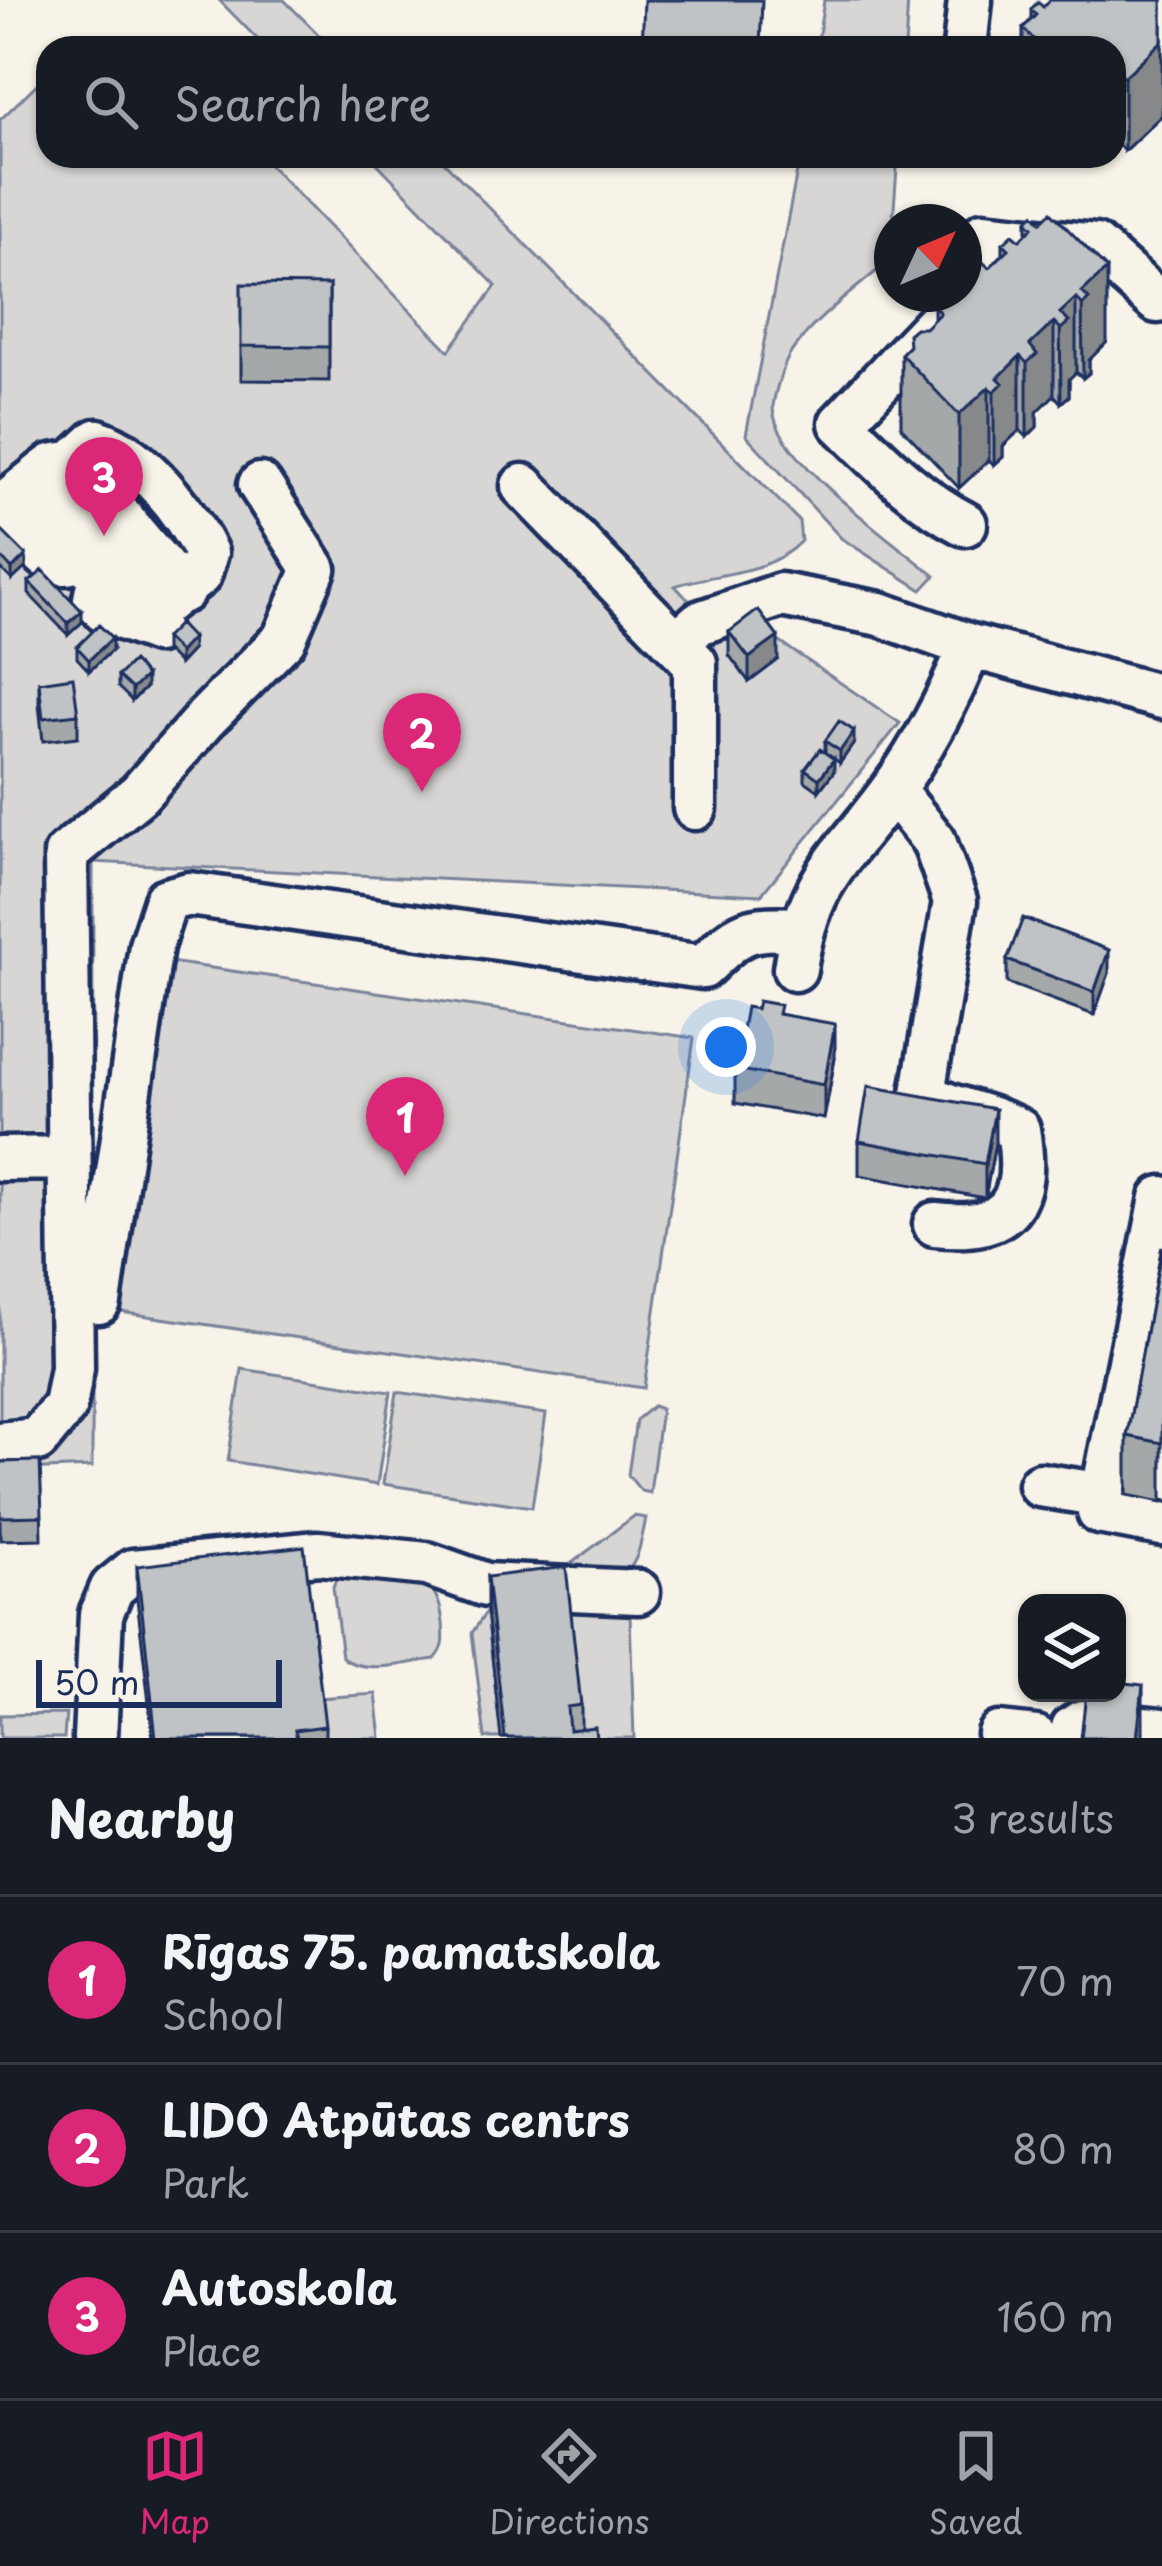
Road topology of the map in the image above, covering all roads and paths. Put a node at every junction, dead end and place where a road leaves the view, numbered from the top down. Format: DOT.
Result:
graph roads {
  1 [pos="970,0"];
  2 [pos="966,36"];
  3 [pos="982,237"];
  4 [pos="1157,302"];
  5 [pos="947,312"];
  6 [pos="260,484"];
  7 [pos="523,486"];
  8 [pos="106,514"];
  9 [pos="965,524"];
  10 [pos="158,632"];
  11 [pos="970,646"];
  12 [pos="686,653"];
  13 [pos="1162,697"];
  14 [pos="893,790"];
  15 [pos="695,808"];
  16 [pos="67,1157"];
  17 [pos="0,1159"];
  18 [pos="1162,1198"];
  19 [pos="934,1224"];
  20 [pos="99,1302"];
  21 [pos="0,1444"];
  22 [pos="1040,1485"];
  23 [pos="1103,1495"];
  24 [pos="1162,1524"];
  25 [pos="638,1592"];
  26 [pos="1162,1730"];
  27 [pos="95,1738"];
  28 [pos="1072,1738"];
  1 -- 2 [label="street"];
  3 -- 4 [label="street"];
  5 -- 9 [label="street"];
  6 -- 16 [label="street"];
  7 -- 12 [label="street"];
  8 -- 8 [label="street"];
  8 -- 10 [label="street"];
  11 -- 12 [label="street"];
  11 -- 13 [label="street"];
  11 -- 14 [label="street"];
  12 -- 15 [label="street"];
  14 -- 19 [label="street"];
  14 -- 20 [label="street"];
  16 -- 17 [label="street"];
  16 -- 21 [label="street"];
  18 -- 23 [label="street"];
  22 -- 23 [label="street"];
  23 -- 24 [label="street"];
  25 -- 27 [label="street"];
  26 -- 28 [label="street"];
}
